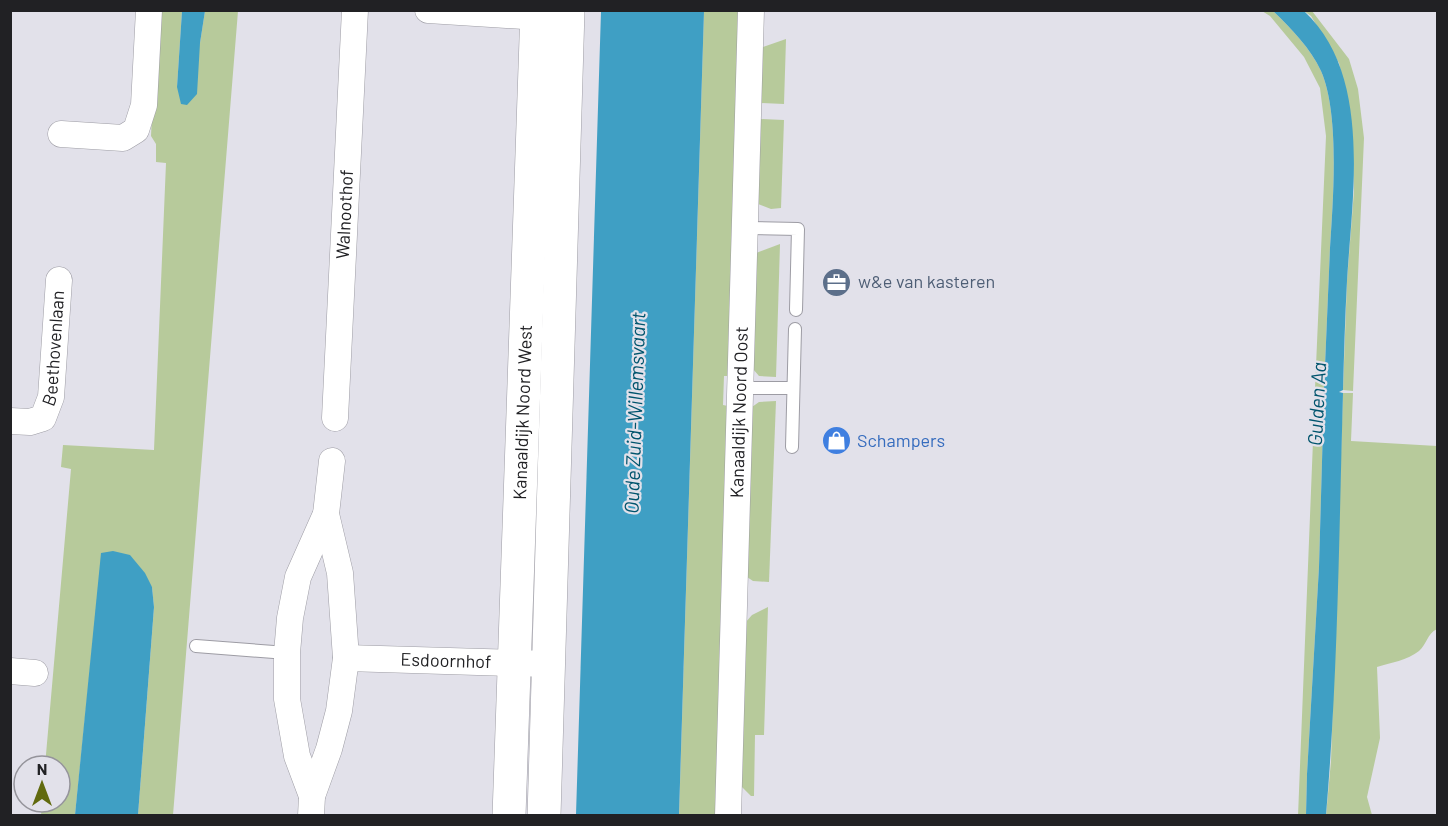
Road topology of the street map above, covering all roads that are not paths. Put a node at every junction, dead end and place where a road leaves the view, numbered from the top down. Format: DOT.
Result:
graph roads {
  1 [pos="149,10"];
  2 [pos="355,10"];
  3 [pos="428,10"];
  4 [pos="751,10"];
  5 [pos="552,14"];
  6 [pos="61,134"];
  7 [pos="746,228"];
  8 [pos="59,280"];
  9 [pos="796,310"];
  10 [pos="795,329"];
  11 [pos="741,388"];
  12 [pos="794,388"];
  13 [pos="334,418"];
  14 [pos="10,421"];
  15 [pos="792,447"];
  16 [pos="332,461"];
  17 [pos="326,514"];
  18 [pos="195,646"];
  19 [pos="287,653"];
  20 [pos="346,658"];
  21 [pos="514,664"];
  22 [pos="548,664"];
  23 [pos="312,806"];
  24 [pos="509,816"];
  25 [pos="544,816"];
  26 [pos="728,816"];
  1 -- 6 [label="street"];
  2 -- 13 [label="street, Walnoothof"];
  3 -- 5 [label="street"];
  4 -- 7 [label="street, Kanaaldijk Noord Oost"];
  5 -- 21 [label="main road, Kanaaldijk Noord West"];
  5 -- 22 [label="main road, Kanaaldijk Noord West"];
  7 -- 9 [label="lane"];
  7 -- 11 [label="street, Kanaaldijk Noord Oost"];
  8 -- 14 [label="street, Beethovenlaan"];
  10 -- 12 [label="lane"];
  11 -- 12 [label="lane"];
  11 -- 26 [label="street, Kanaaldijk Noord Oost"];
  12 -- 15 [label="lane"];
  16 -- 17 [label="street"];
  17 -- 19 [label="street"];
  17 -- 20 [label="street"];
  18 -- 19 [label="lane"];
  19 -- 23 [label="street"];
  20 -- 21 [label="street, Esdoornhof"];
  20 -- 23 [label="street"];
  21 -- 22 [label="street, Esdoornhof"];
  21 -- 24 [label="main road, Kanaaldijk Noord West"];
  22 -- 25 [label="main road, Kanaaldijk Noord West"];
}
